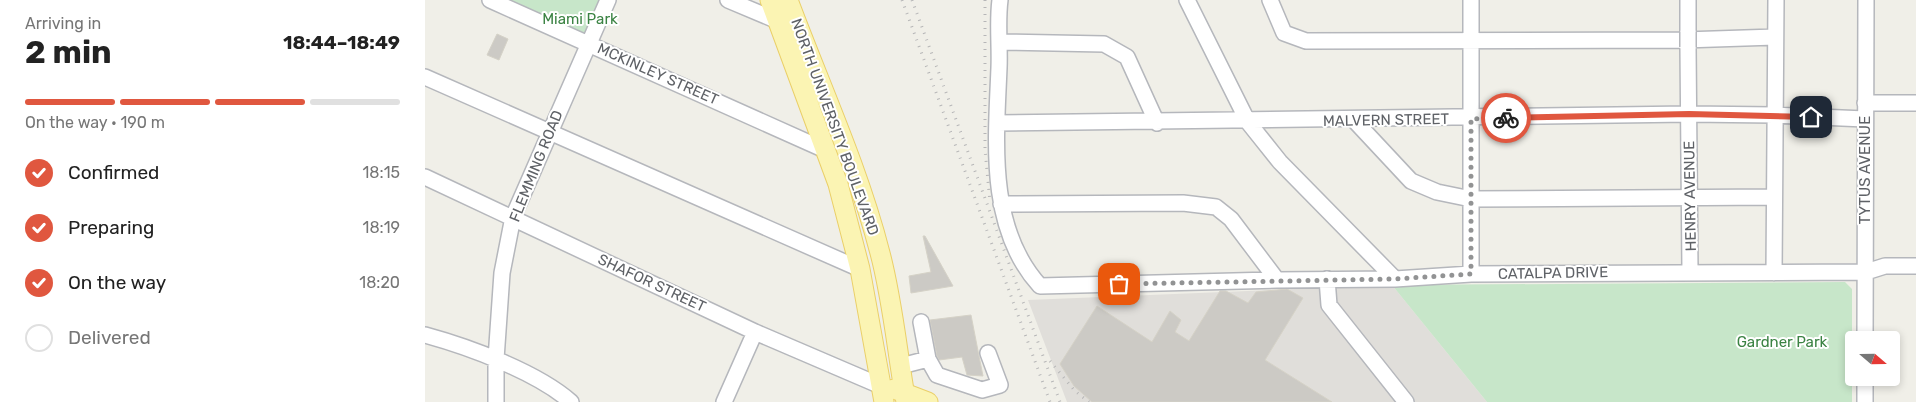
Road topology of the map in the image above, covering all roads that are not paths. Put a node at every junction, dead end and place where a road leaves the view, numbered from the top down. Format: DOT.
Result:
graph roads {
  1 [pos="490,0"];
  2 [pos="608,0"];
  3 [pos="728,0"];
  4 [pos="770,0"];
  5 [pos="788,0"];
  6 [pos="1000,0"];
  7 [pos="1187,0"];
  8 [pos="1270,0"];
  9 [pos="1471,0"];
  10 [pos="1688,0"];
  11 [pos="1776,0"];
  12 [pos="1866,0"];
  13 [pos="778,22"];
  14 [pos="1775,37"];
  15 [pos="1469,40"];
  16 [pos="1000,42"];
  17 [pos="589,43"];
  18 [pos="425,77"];
  19 [pos="1865,103"];
  20 [pos="1916,103"];
  21 [pos="1689,114"];
  22 [pos="1774,115"];
  23 [pos="1471,119"];
  24 [pos="1354,120"];
  25 [pos="1865,120"];
  26 [pos="1248,122"];
  27 [pos="997,123"];
  28 [pos="1157,123"];
  29 [pos="549,132"];
  30 [pos="825,150"];
  31 [pos="425,177"];
  32 [pos="1774,197"];
  33 [pos="1690,198"];
  34 [pos="1471,199"];
  35 [pos="1001,204"];
  36 [pos="513,216"];
  37 [pos="1916,266"];
  38 [pos="859,269"];
  39 [pos="1690,271"];
  40 [pos="1775,272"];
  41 [pos="1866,272"];
  42 [pos="1471,274"];
  43 [pos="1327,279"];
  44 [pos="1395,279"];
  45 [pos="1277,280"];
  46 [pos="921,322"];
  47 [pos="1865,331"];
  48 [pos="755,332"];
  49 [pos="425,335"];
  50 [pos="988,353"];
  51 [pos="496,359"];
  52 [pos="928,360"];
  53 [pos="901,366"];
  54 [pos="1865,386"];
  55 [pos="883,394"];
  56 [pos="905,399"];
  57 [pos="496,402"];
  58 [pos="571,402"];
  59 [pos="724,402"];
  60 [pos="928,402"];
  61 [pos="1406,402"];
  62 [pos="1865,402"];
  1 -- 17 [label="street, MCKINLEY STREET"];
  2 -- 17 [label="street, FLEMMING ROAD"];
  3 -- 13 [label="street"];
  4 -- 13 [label="main road, NORTH UNIVERSITY BOULEVARD"];
  5 -- 53 [label="main road, NORTH UNIVERSITY BOULEVARD"];
  6 -- 16 [label="street"];
  7 -- 26 [label="street"];
  8 -- 15 [label="street"];
  9 -- 15 [label="street"];
  10 -- 21 [label="street, HENRY AVENUE, bridge"];
  11 -- 14 [label="street"];
  12 -- 19 [label="street, TYTUS AVENUE"];
  13 -- 30 [label="main road, NORTH UNIVERSITY BOULEVARD"];
  14 -- 15 [label="street"];
  14 -- 22 [label="street"];
  15 -- 23 [label="street"];
  16 -- 27 [label="street"];
  16 -- 28 [label="street"];
  17 -- 29 [label="street, FLEMMING ROAD"];
  17 -- 30 [label="street, MCKINLEY STREET"];
  18 -- 29 [label="street"];
  19 -- 20 [label="street"];
  19 -- 25 [label="street, TYTUS AVENUE"];
  21 -- 22 [label="street, MALVERN STREET"];
  21 -- 23 [label="street, MALVERN STREET"];
  21 -- 33 [label="street, HENRY AVENUE"];
  22 -- 25 [label="street, MALVERN STREET"];
  22 -- 32 [label="street"];
  23 -- 24 [label="street, MALVERN STREET"];
  23 -- 34 [label="street"];
  24 -- 26 [label="street, MALVERN STREET"];
  24 -- 34 [label="street"];
  25 -- 41 [label="street, TYTUS AVENUE"];
  26 -- 28 [label="street, MALVERN STREET"];
  26 -- 44 [label="street"];
  27 -- 28 [label="street, MALVERN STREET"];
  27 -- 35 [label="street"];
  29 -- 36 [label="street, FLEMMING ROAD"];
  29 -- 38 [label="street"];
  30 -- 38 [label="main road, NORTH UNIVERSITY BOULEVARD"];
  31 -- 36 [label="street, SHAFOR STREET"];
  32 -- 33 [label="street"];
  32 -- 40 [label="street"];
  33 -- 34 [label="street"];
  33 -- 39 [label="street, HENRY AVENUE"];
  34 -- 42 [label="street"];
  35 -- 45 [label="street"];
  35 -- 45 [label="street, CATALPA DRIVE"];
  36 -- 48 [label="street, SHAFOR STREET"];
  36 -- 51 [label="street, FLEMMING ROAD"];
  37 -- 41 [label="street, CATALPA DRIVE"];
  38 -- 55 [label="main road, NORTH UNIVERSITY BOULEVARD"];
  39 -- 40 [label="street, CATALPA DRIVE"];
  39 -- 42 [label="street, CATALPA DRIVE"];
  40 -- 41 [label="street, CATALPA DRIVE"];
  41 -- 47 [label="street, TYTUS AVENUE"];
  42 -- 44 [label="street, CATALPA DRIVE"];
  43 -- 44 [label="street, CATALPA DRIVE"];
  43 -- 45 [label="street, CATALPA DRIVE"];
  43 -- 61 [label="street"];
  46 -- 52 [label="street"];
  48 -- 55 [label="street, SHAFOR STREET"];
  48 -- 59 [label="street"];
  49 -- 51 [label="street"];
  50 -- 52 [label="street"];
  51 -- 57 [label="street, FLEMMING ROAD"];
  51 -- 58 [label="street"];
  52 -- 53 [label="street"];
  53 -- 56 [label="main road, NORTH UNIVERSITY BOULEVARD"];
  54 -- 62 [label="street"];
  55 -- 56 [label="main road, SHAFOR STREET"];
  56 -- 60 [label="main road, SHAFOR STREET"];
}
